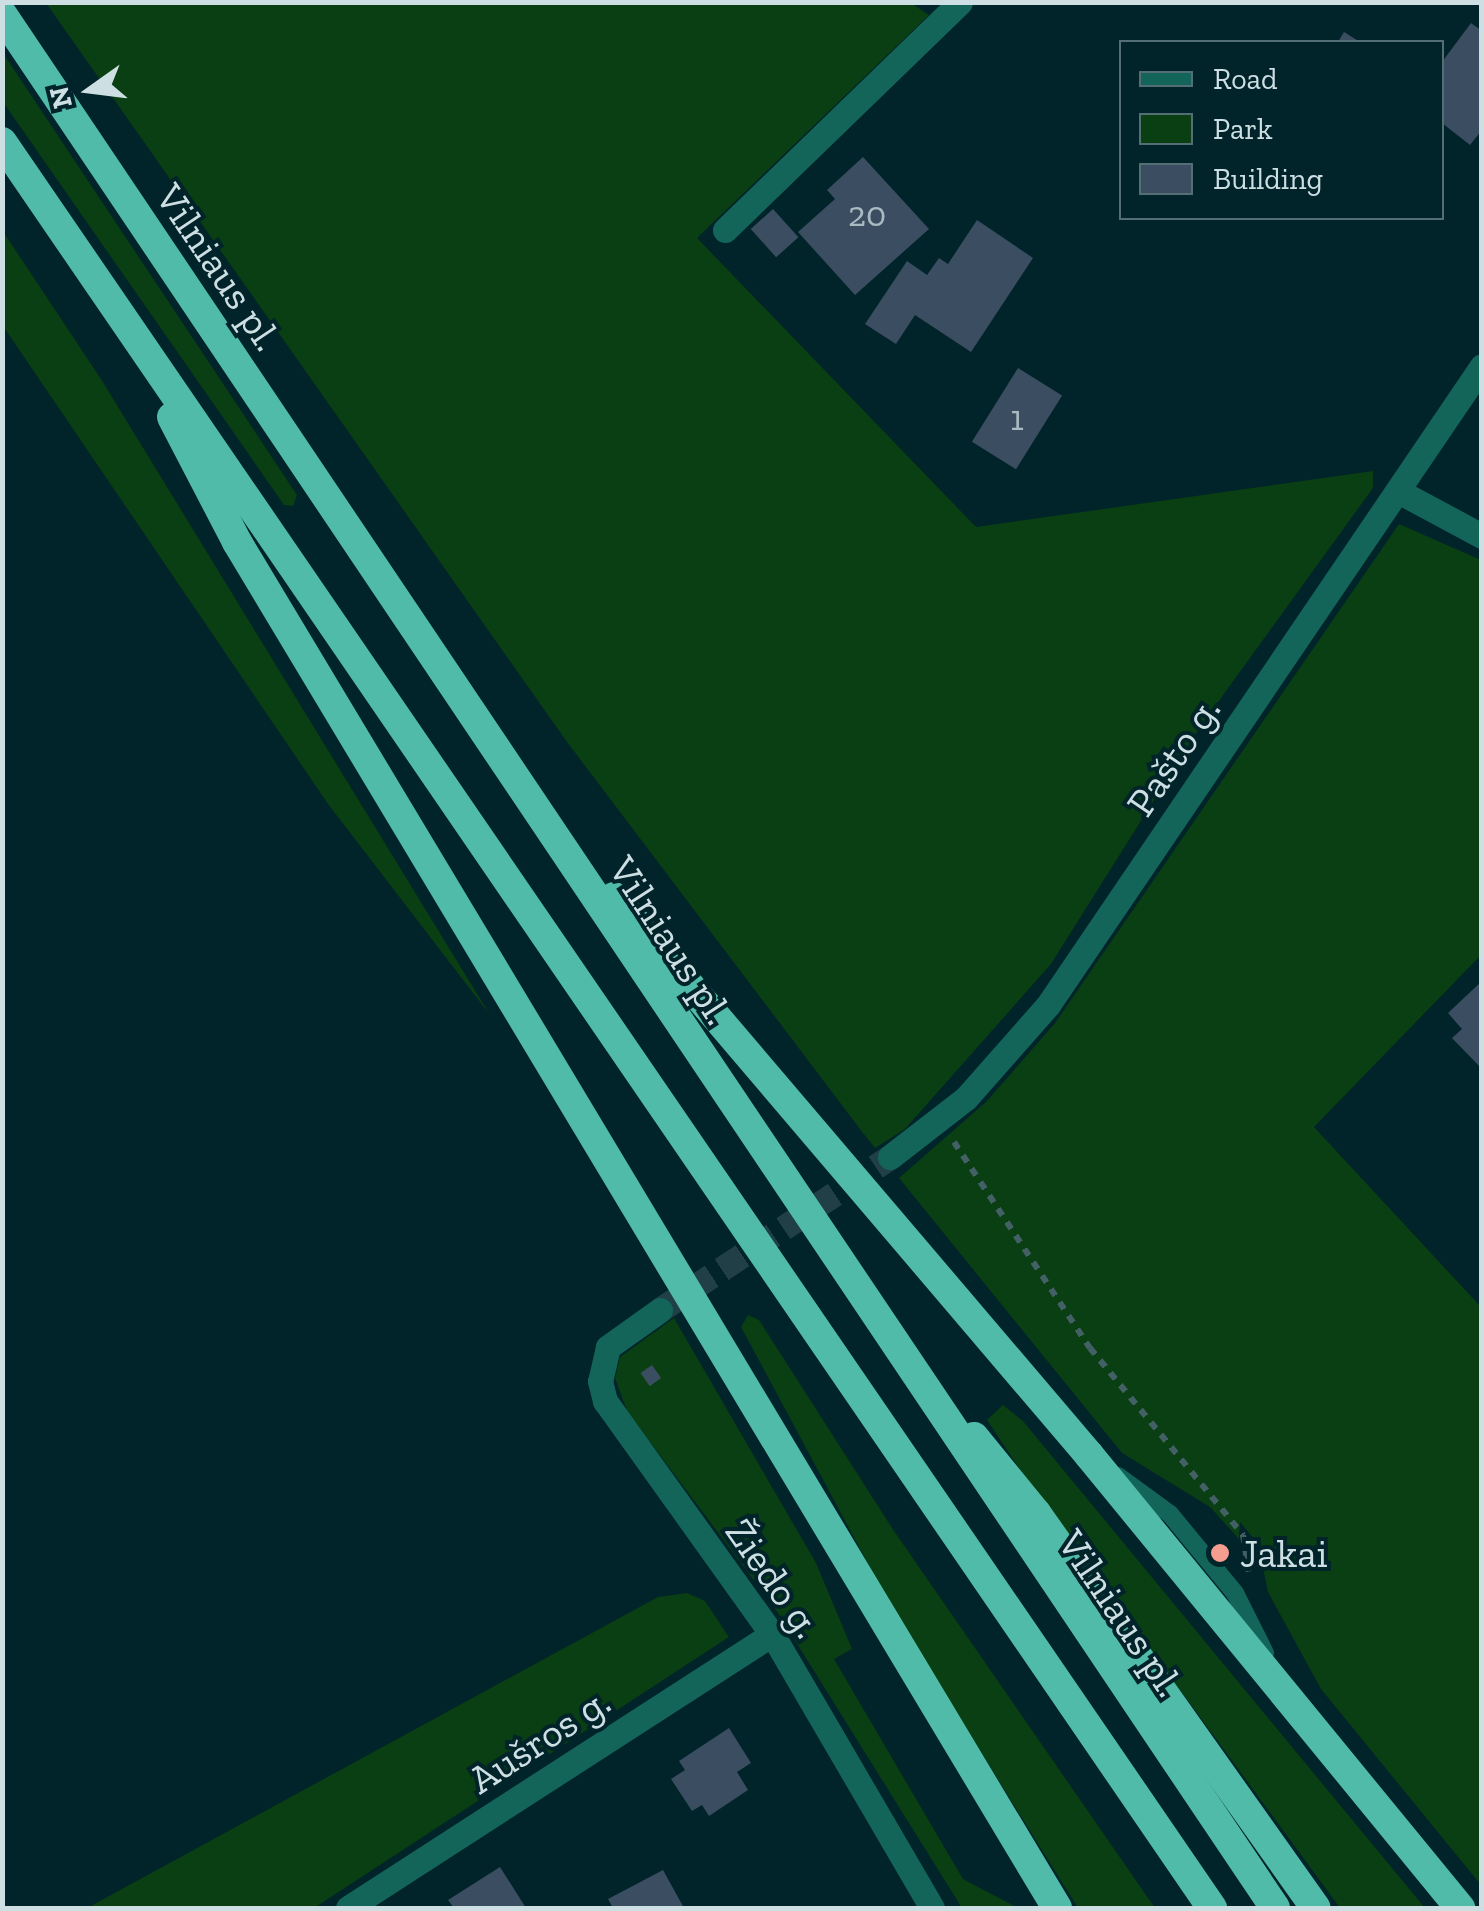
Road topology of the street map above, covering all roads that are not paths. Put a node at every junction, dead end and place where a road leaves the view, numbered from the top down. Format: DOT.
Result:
graph roads {
  1 [pos="960,2"];
  2 [pos="2,14"];
  3 [pos="2,142"];
  4 [pos="725,230"];
  5 [pos="108,295"];
  6 [pos="1482,366"];
  7 [pos="1398,491"];
  8 [pos="1482,536"];
  9 [pos="528,796"];
  10 [pos="890,1157"];
  11 [pos="846,1279"];
  12 [pos="660,1310"];
  13 [pos="772,1634"];
  14 [pos="348,1908"];
  15 [pos="932,1908"];
  16 [pos="1056,1908"];
  17 [pos="1212,1908"];
  18 [pos="1275,1908"];
  19 [pos="1316,1908"];
  20 [pos="1460,1908"];
  1 -- 4 [label="street"];
  2 -- 9 [label="highway, Vilniaus pl."];
  3 -- 5 [label="highway"];
  5 -- 16 [label="highway"];
  5 -- 17 [label="highway"];
  6 -- 7 [label="street, Pašto g."];
  7 -- 8 [label="street"];
  7 -- 10 [label="street, Pašto g."];
  9 -- 11 [label="highway, Vilniaus pl."];
  9 -- 20 [label="highway"];
  11 -- 18 [label="highway, Vilniaus pl."];
  11 -- 19 [label="highway"];
  12 -- 13 [label="street, Žiedo g."];
  13 -- 14 [label="street, Aušros g."];
  13 -- 15 [label="street, Žiedo g."];
}
